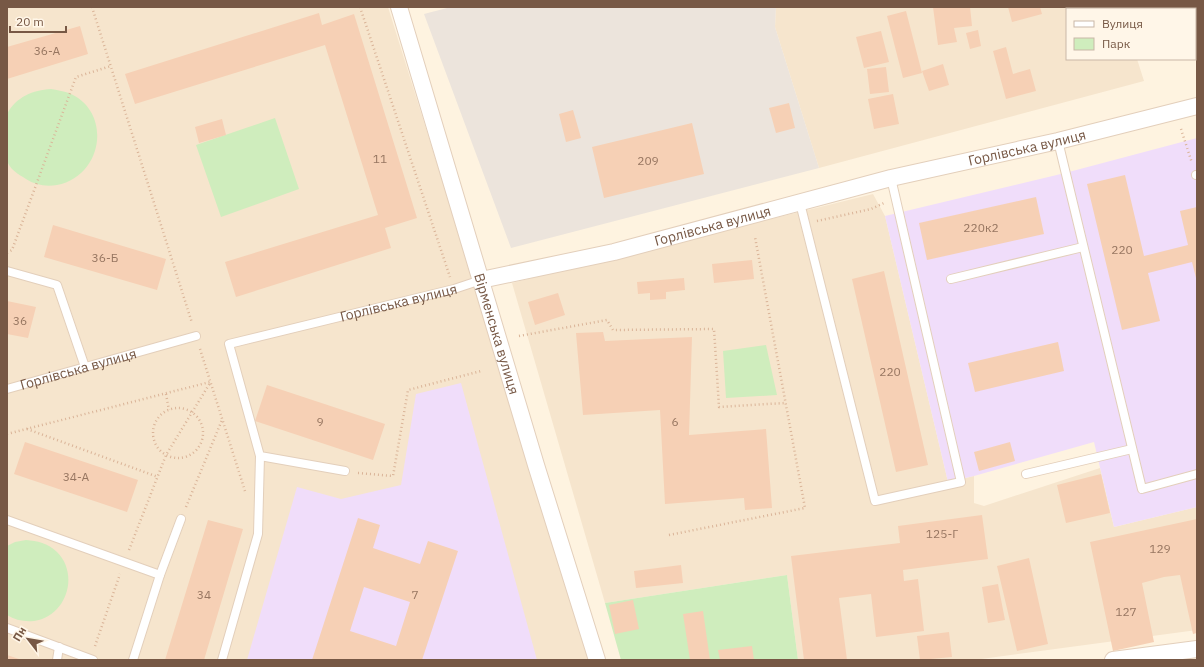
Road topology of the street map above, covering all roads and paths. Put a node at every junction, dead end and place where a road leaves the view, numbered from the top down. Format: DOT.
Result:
graph roads {
  1 [pos="92,7"];
  2 [pos="360,7"];
  3 [pos="399,7"];
  4 [pos="111,66"];
  5 [pos="1197,106"];
  6 [pos="1181,129"];
  7 [pos="1058,141"];
  8 [pos="1196,175"];
  9 [pos="891,178"];
  10 [pos="895,198"];
  11 [pos="800,203"];
  12 [pos="805,223"];
  13 [pos="755,236"];
  14 [pos="1083,248"];
  15 [pos="7,253"];
  16 [pos="7,271"];
  17 [pos="951,279"];
  18 [pos="481,280"];
  19 [pos="454,289"];
  20 [pos="196,336"];
  21 [pos="519,336"];
  22 [pos="85,367"];
  23 [pos="481,371"];
  24 [pos="210,382"];
  25 [pos="7,389"];
  26 [pos="166,394"];
  27 [pos="786,403"];
  28 [pos="169,410"];
  29 [pos="192,413"];
  30 [pos="222,420"];
  31 [pos="26,429"];
  32 [pos="7,434"];
  33 [pos="1132,449"];
  34 [pos="166,455"];
  35 [pos="260,456"];
  36 [pos="345,471"];
  37 [pos="1026,474"];
  38 [pos="1197,474"];
  39 [pos="158,477"];
  40 [pos="246,496"];
  41 [pos="182,519"];
  42 [pos="7,520"];
  43 [pos="669,536"];
  44 [pos="124,562"];
  45 [pos="160,575"];
  46 [pos="7,628"];
  47 [pos="59,647"];
  48 [pos="1197,649"];
  49 [pos="92,659"];
  50 [pos="57,660"];
  51 [pos="133,660"];
  52 [pos="222,660"];
  53 [pos="597,660"];
  54 [pos="1113,660"];
  1 -- 4 [label="path"];
  2 -- 19 [label="path"];
  3 -- 18 [label="street, Вірменська вулиця"];
  4 -- 15 [label="path"];
  4 -- 20 [label="path"];
  5 -- 7 [label="street, Горлівська вулиця"];
  6 -- 8 [label="path"];
  7 -- 9 [label="street, Горлівська вулиця"];
  7 -- 14 [label="lane"];
  9 -- 10 [label="lane"];
  9 -- 11 [label="street, Горлівська вулиця"];
  10 -- 12 [label="path"];
  10 -- 12 [label="lane"];
  11 -- 12 [label="lane"];
  11 -- 18 [label="street, Горлівська вулиця"];
  13 -- 27 [label="path"];
  14 -- 17 [label="lane"];
  14 -- 33 [label="lane"];
  16 -- 22 [label="lane"];
  18 -- 19 [label="lane, Горлівська вулиця"];
  18 -- 53 [label="street, Вірменська вулиця"];
  19 -- 35 [label="lane, Горлівська вулиця"];
  20 -- 22 [label="lane, Горлівська вулиця"];
  20 -- 24 [label="path"];
  21 -- 27 [label="path"];
  22 -- 25 [label="lane, Горлівська вулиця"];
  23 -- 36 [label="path"];
  24 -- 26 [label="path"];
  24 -- 29 [label="path"];
  24 -- 30 [label="path"];
  26 -- 28 [label="path"];
  26 -- 31 [label="path"];
  27 -- 43 [label="path"];
  28 -- 29 [label="path"];
  28 -- 34 [label="path"];
  29 -- 34 [label="path"];
  29 -- 34 [label="path"];
  30 -- 40 [label="path"];
  30 -- 41 [label="path"];
  31 -- 32 [label="path"];
  31 -- 39 [label="path"];
  33 -- 37 [label="lane"];
  33 -- 38 [label="lane"];
  34 -- 39 [label="path"];
  35 -- 36 [label="lane"];
  35 -- 52 [label="lane"];
  39 -- 44 [label="path"];
  41 -- 45 [label="lane"];
  42 -- 44 [label="lane"];
  44 -- 45 [label="lane"];
  44 -- 49 [label="path"];
  45 -- 51 [label="lane"];
  46 -- 47 [label="lane"];
  47 -- 49 [label="lane"];
  47 -- 50 [label="lane"];
  48 -- 54 [label="street"];
}
